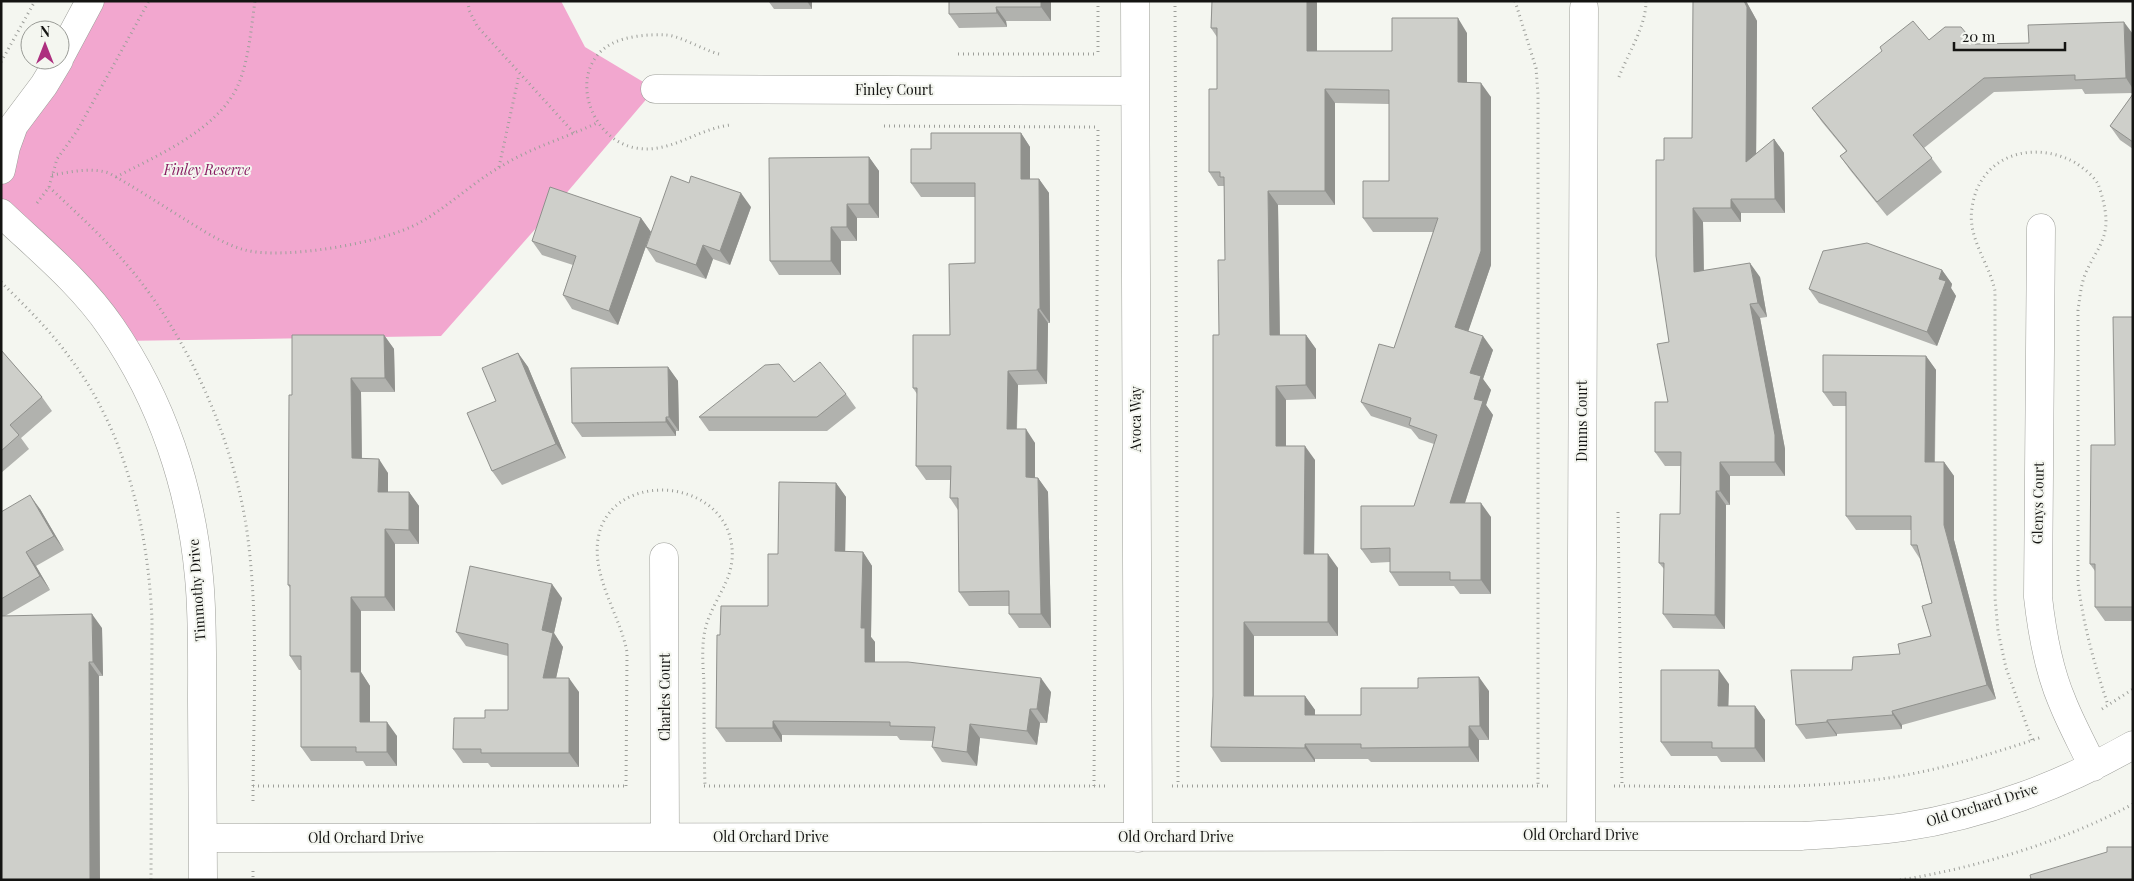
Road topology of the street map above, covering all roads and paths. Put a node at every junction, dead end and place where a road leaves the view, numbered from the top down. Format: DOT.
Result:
graph roads {
  1 [pos="35,1"];
  2 [pos="90,1"];
  3 [pos="149,1"];
  4 [pos="255,1"];
  5 [pos="468,1"];
  6 [pos="1098,1"];
  7 [pos="1135,1"];
  8 [pos="1175,1"];
  9 [pos="1515,1"];
  10 [pos="1646,1"];
  11 [pos="1584,8"];
  12 [pos="70,38"];
  13 [pos="1098,59"];
  14 [pos="1,62"];
  15 [pos="53,70"];
  16 [pos="520,74"];
  17 [pos="1618,79"];
  18 [pos="655,89"];
  19 [pos="1134,91"];
  20 [pos="1098,121"];
  21 [pos="597,123"];
  22 [pos="574,133"];
  23 [pos="499,167"];
  24 [pos="1,170"];
  25 [pos="52,175"];
  26 [pos="116,177"];
  27 [pos="36,206"];
  28 [pos="1,213"];
  29 [pos="2041,228"];
  30 [pos="1,282"];
  31 [pos="1618,509"];
  32 [pos="664,557"];
  33 [pos="2133,689"];
  34 [pos="2097,712"];
  35 [pos="2048,734"];
  36 [pos="2133,745"];
  37 [pos="2093,767"];
  38 [pos="253,786"];
  39 [pos="634,786"];
  40 [pos="695,786"];
  41 [pos="1094,786"];
  42 [pos="1105,786"];
  43 [pos="1166,786"];
  44 [pos="1178,786"];
  45 [pos="1538,786"];
  46 [pos="1555,786"];
  47 [pos="1613,786"];
  48 [pos="1622,786"];
  49 [pos="2133,804"];
  50 [pos="1580,835"];
  51 [pos="666,836"];
  52 [pos="203,838"];
  53 [pos="1138,838"];
  54 [pos="253,870"];
  55 [pos="152,880"];
  56 [pos="203,880"];
  57 [pos="253,880"];
  58 [pos="1900,880"];
  1 -- 14 [label="path"];
  2 -- 12 [label="street"];
  3 -- 25 [label="path"];
  4 -- 26 [label="path"];
  5 -- 16 [label="path"];
  6 -- 13 [label="path"];
  7 -- 19 [label="street, Avoca Way"];
  8 -- 44 [label="path"];
  9 -- 45 [label="path"];
  10 -- 17 [label="path"];
  11 -- 50 [label="street, Dunns Court"];
  15 -- 24 [label="street"];
  16 -- 22 [label="path"];
  16 -- 23 [label="path"];
  18 -- 19 [label="street, Finley Court"];
  19 -- 53 [label="street, Avoca Way"];
  20 -- 41 [label="path"];
  21 -- 22 [label="path"];
  22 -- 23 [label="path"];
  23 -- 26 [label="path"];
  25 -- 26 [label="path"];
  25 -- 27 [label="path"];
  28 -- 52 [label="street, Timmothy Drive"];
  29 -- 37 [label="street, Glenys Court"];
  30 -- 55 [label="path"];
  31 -- 48 [label="path"];
  32 -- 51 [label="street, Charles Court"];
  33 -- 34 [label="path"];
  35 -- 48 [label="path"];
  36 -- 37 [label="street, Old Orchard Drive"];
  37 -- 50 [label="street, Old Orchard Drive"];
  38 -- 39 [label="path"];
  40 -- 41 [label="path"];
  41 -- 42 [label="path"];
  43 -- 44 [label="path"];
  44 -- 45 [label="path"];
  45 -- 46 [label="path"];
  47 -- 48 [label="path"];
  49 -- 58 [label="path"];
  50 -- 53 [label="street, Old Orchard Drive"];
  51 -- 52 [label="street, Old Orchard Drive"];
  51 -- 53 [label="street, Old Orchard Drive"];
  52 -- 56 [label="street, Timmothy Drive"];
  54 -- 57 [label="path"];
}
